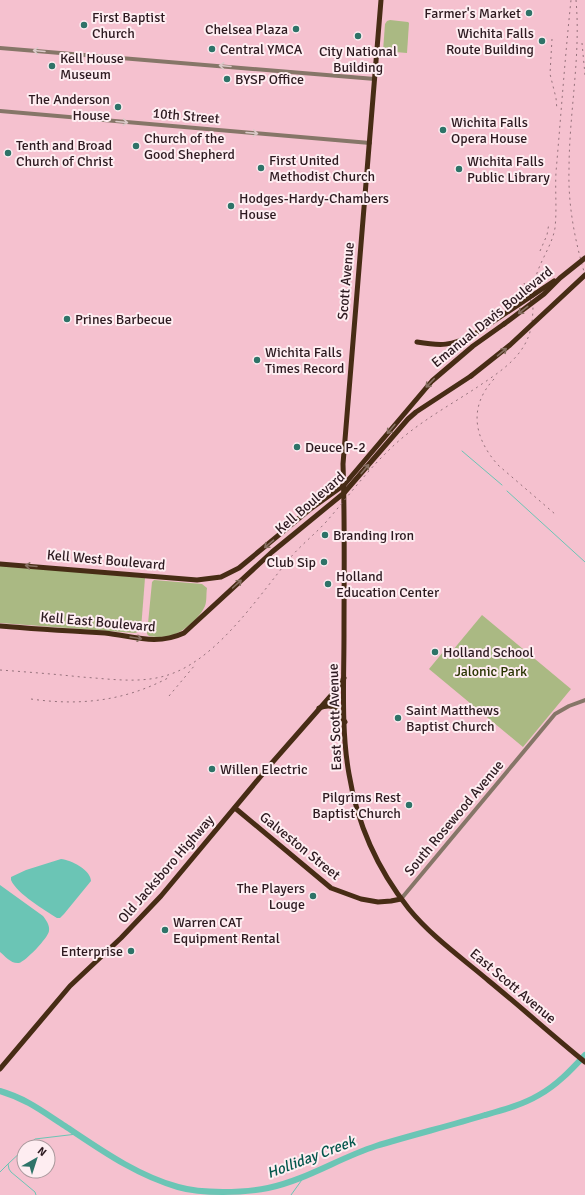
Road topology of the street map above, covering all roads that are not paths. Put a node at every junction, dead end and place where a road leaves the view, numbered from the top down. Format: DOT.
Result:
graph roads {
  1 [pos="381,0"];
  2 [pos="0,48"];
  3 [pos="375,79"];
  4 [pos="0,111"];
  5 [pos="370,143"];
  6 [pos="585,258"];
  7 [pos="585,275"];
  8 [pos="560,278"];
  9 [pos="418,342"];
  10 [pos="416,399"];
  11 [pos="421,409"];
  12 [pos="344,485"];
  13 [pos="344,493"];
  14 [pos="0,564"];
  15 [pos="210,579"];
  16 [pos="208,610"];
  17 [pos="0,626"];
  18 [pos="344,678"];
  19 [pos="585,700"];
  20 [pos="318,708"];
  21 [pos="345,722"];
  22 [pos="235,808"];
  23 [pos="401,899"];
  24 [pos="585,1062"];
  25 [pos="0,1069"];
  1 -- 3 [label="main road, Scott Avenue"];
  3 -- 2 [label="street, one-way"];
  3 -- 5 [label="main road, Scott Avenue"];
  4 -- 5 [label="street, 10th Street, one-way"];
  5 -- 12 [label="main road, Scott Avenue"];
  6 -- 8 [label="main road, Emanual Davis Boulevard, bridge"];
  11 -- 7 [label="main road, Emanual Davis Boulevard, one-way, bridge"];
  8 -- 9 [label="main road, bridge"];
  8 -- 10 [label="main road, Emanual Davis Boulevard, one-way, bridge"];
  10 -- 12 [label="main road, Kell Boulevard, one-way"];
  13 -- 11 [label="main road, Kell Boulevard, one-way"];
  12 -- 13 [label="main road, Scott Avenue"];
  12 -- 15 [label="main road, Kell Boulevard, one-way"];
  16 -- 13 [label="main road, Kell Boulevard, one-way"];
  13 -- 18 [label="main road, East Scott Avenue"];
  15 -- 14 [label="main road, Kell West Boulevard, one-way"];
  17 -- 16 [label="main road, Kell East Boulevard, one-way"];
  18 -- 20 [label="main road, Old Jacksboro Highway"];
  18 -- 21 [label="main road, East Scott Avenue"];
  19 -- 23 [label="street, South Rosewood Avenue"];
  20 -- 21 [label="main road"];
  20 -- 22 [label="main road, Old Jacksboro Highway"];
  21 -- 23 [label="main road, East Scott Avenue"];
  22 -- 23 [label="main road, Galveston Street"];
  22 -- 25 [label="main road, Old Jacksboro Highway"];
  23 -- 24 [label="main road, East Scott Avenue"];
}
